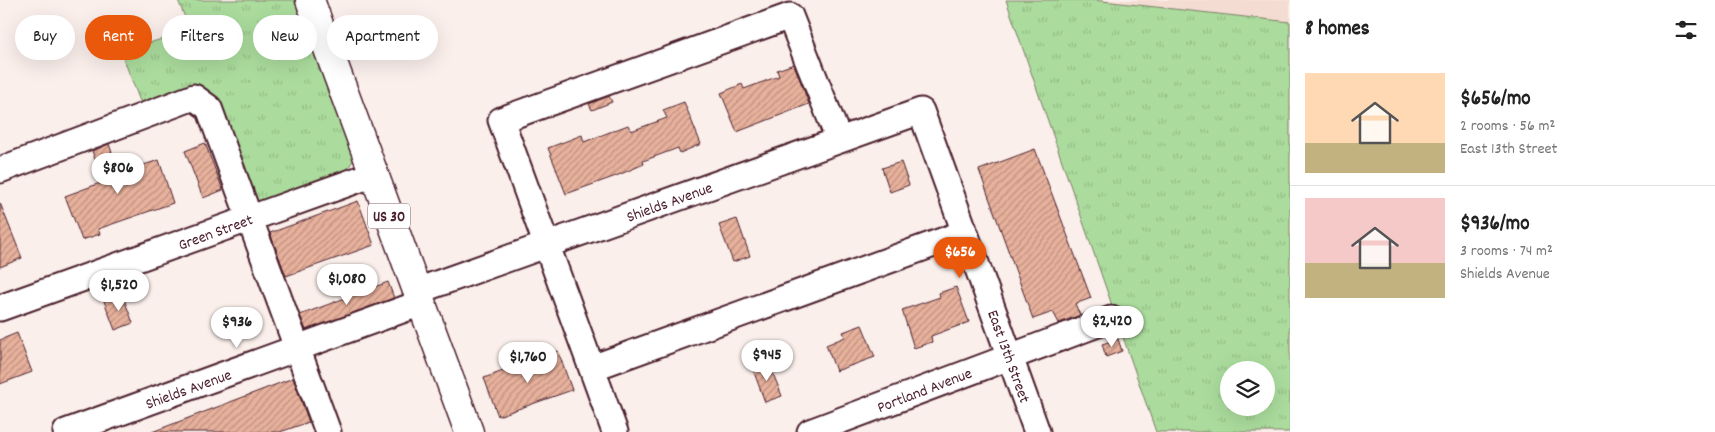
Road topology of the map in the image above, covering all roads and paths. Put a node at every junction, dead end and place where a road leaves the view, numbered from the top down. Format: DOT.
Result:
graph roads {
  1 [pos="313,2"];
  2 [pos="921,111"];
  3 [pos="839,140"];
  4 [pos="0,170"];
  5 [pos="374,174"];
  6 [pos="250,218"];
  7 [pos="964,233"];
  8 [pos="546,245"];
  9 [pos="419,297"];
  10 [pos="0,308"];
  11 [pos="1111,319"];
  12 [pos="297,348"];
  13 [pos="1010,356"];
  14 [pos="592,368"];
  15 [pos="66,432"];
  16 [pos="328,432"];
  17 [pos="469,432"];
  18 [pos="615,432"];
  19 [pos="810,432"];
  20 [pos="1037,432"];
  1 -- 5 [label="main road, US 30"];
  2 -- 3 [label="street, Shields Avenue"];
  2 -- 7 [label="street, East 13th Street"];
  3 -- 8 [label="street, Shields Avenue"];
  3 -- 8 [label="street"];
  4 -- 6 [label="street"];
  5 -- 6 [label="street, Green Street"];
  5 -- 9 [label="main road, US 30"];
  6 -- 10 [label="street, Green Street"];
  6 -- 12 [label="street"];
  7 -- 13 [label="street, East 13th Street"];
  7 -- 14 [label="street"];
  8 -- 9 [label="street, Shields Avenue"];
  8 -- 14 [label="street"];
  9 -- 12 [label="street, Shields Avenue"];
  9 -- 17 [label="main road, US 30"];
  11 -- 13 [label="street, Portland Avenue"];
  12 -- 15 [label="street, Shields Avenue"];
  12 -- 16 [label="street"];
  13 -- 19 [label="street, Portland Avenue"];
  13 -- 20 [label="street, East 13th Street"];
  14 -- 18 [label="street"];
}
